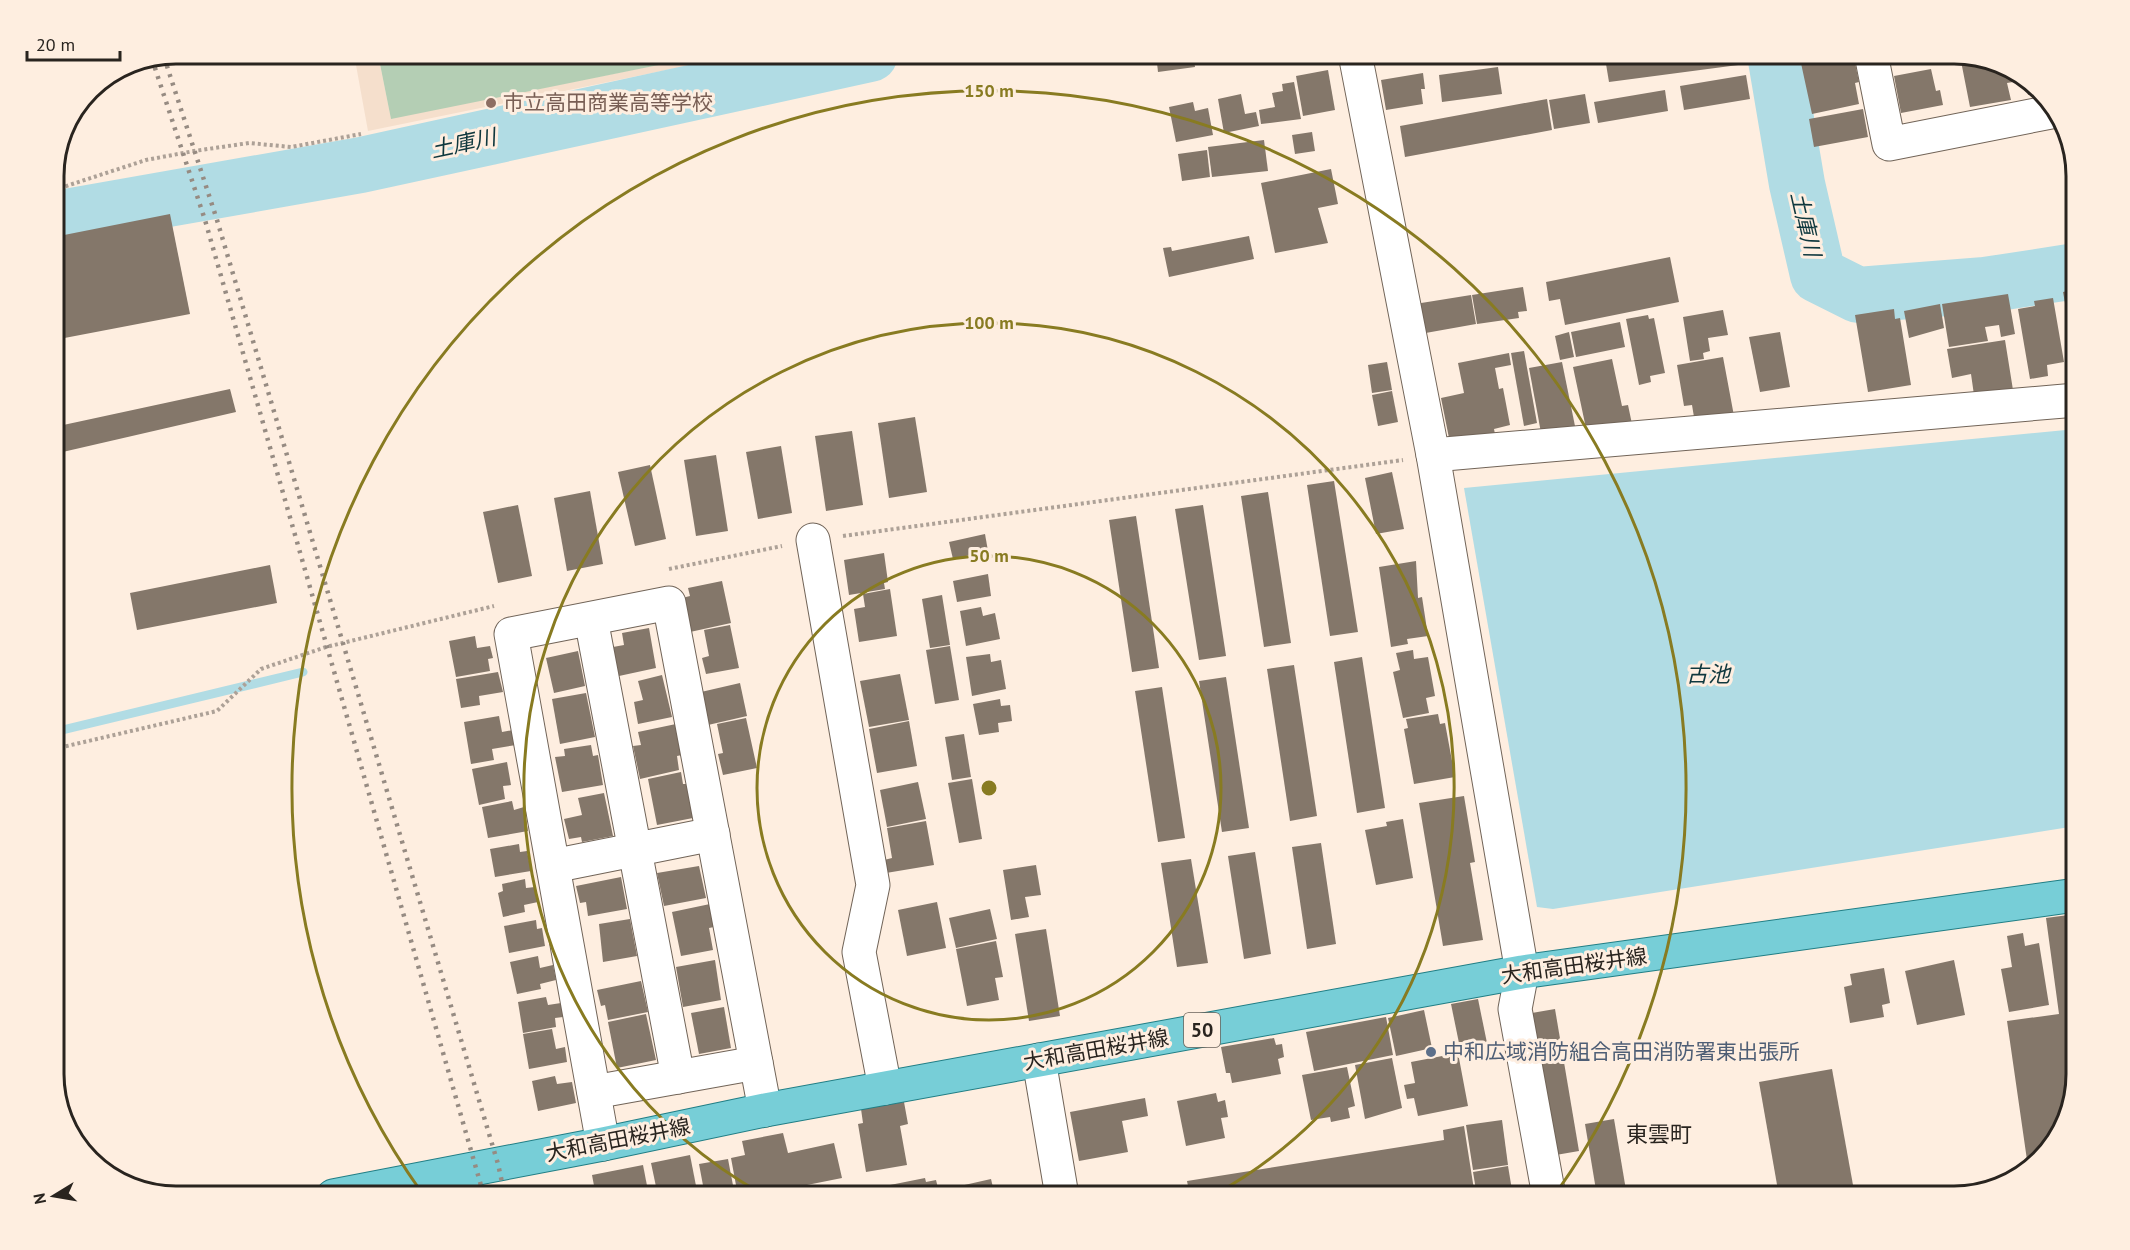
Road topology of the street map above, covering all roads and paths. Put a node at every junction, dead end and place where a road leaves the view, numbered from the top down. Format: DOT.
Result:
graph roads {
  1 [pos="1357,64"];
  2 [pos="1873,64"];
  3 [pos="2046,113"];
  4 [pos="362,134"];
  5 [pos="65,186"];
  6 [pos="2065,401"];
  7 [pos="1433,455"];
  8 [pos="813,540"];
  9 [pos="665,570"];
  10 [pos="495,605"];
  11 [pos="591,618"];
  12 [pos="65,746"];
  13 [pos="713,834"];
  14 [pos="634,849"];
  15 [pos="553,866"];
  16 [pos="2066,897"];
  17 [pos="1522,972"];
  18 [pos="1039,1060"];
  19 [pos="756,1063"];
  20 [pos="678,1077"];
  21 [pos="885,1088"];
  22 [pos="594,1092"];
  23 [pos="765,1110"];
  24 [pos="603,1144"];
  25 [pos="385,1186"];
  26 [pos="1060,1186"];
  27 [pos="1548,1186"];
  1 -- 7 [label="street"];
  2 -- 3 [label="street"];
  4 -- 5 [label="path"];
  6 -- 7 [label="street"];
  7 -- 8 [label="path"];
  7 -- 17 [label="street"];
  8 -- 9 [label="path"];
  8 -- 21 [label="street"];
  10 -- 12 [label="path"];
  11 -- 13 [label="street"];
  11 -- 14 [label="street"];
  11 -- 15 [label="street"];
  13 -- 14 [label="street"];
  13 -- 19 [label="street"];
  14 -- 15 [label="street"];
  14 -- 20 [label="street"];
  15 -- 22 [label="street"];
  16 -- 17 [label="main road, 大和高田桜井線 / 50"];
  17 -- 18 [label="main road, 大和高田桜井線 / 50"];
  17 -- 27 [label="street"];
  18 -- 21 [label="main road, 大和高田桜井線 / 50"];
  18 -- 26 [label="street"];
  19 -- 20 [label="street"];
  19 -- 23 [label="street"];
  20 -- 22 [label="street"];
  21 -- 23 [label="main road, 大和高田桜井線 / 50"];
  22 -- 24 [label="street"];
  23 -- 24 [label="main road, 大和高田桜井線 / 50"];
  24 -- 25 [label="main road, 大和高田桜井線 / 50"];
}
